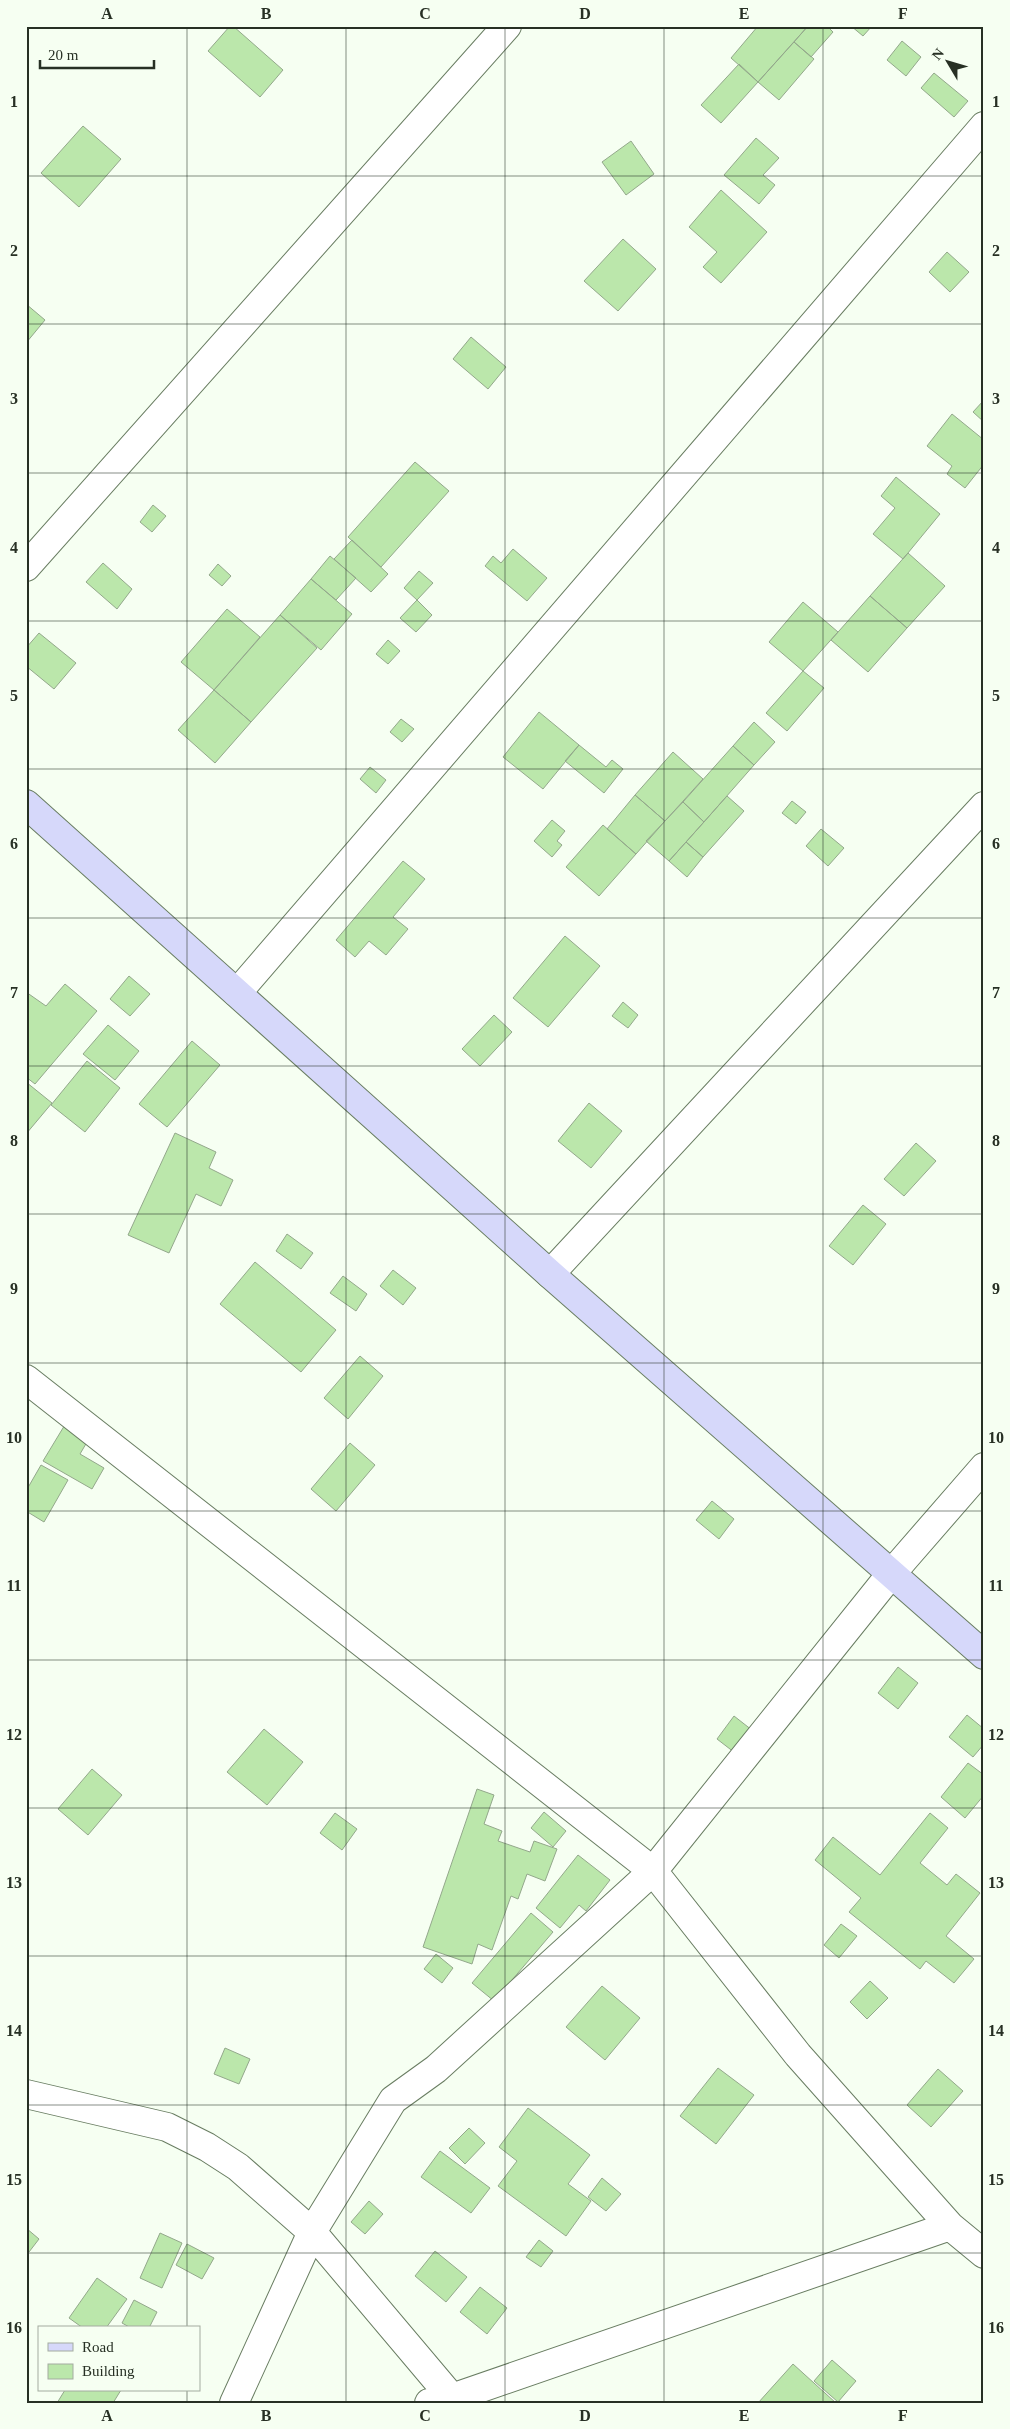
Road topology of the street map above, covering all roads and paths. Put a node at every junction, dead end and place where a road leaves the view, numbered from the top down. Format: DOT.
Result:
graph roads {
  1 [pos="506,26"];
  2 [pos="984,126"];
  3 [pos="26,567"];
  4 [pos="26,804"];
  5 [pos="984,806"];
  6 [pos="237,993"];
  7 [pos="550,1274"];
  8 [pos="26,1379"];
  9 [pos="984,1466"];
  10 [pos="891,1574"];
  11 [pos="984,1655"];
  12 [pos="653,1871"];
  13 [pos="28,2098"];
  14 [pos="950,2226"];
  15 [pos="312,2232"];
  16 [pos="984,2254"];
  17 [pos="446,2401"];
  18 [pos="234,2403"];
  1 -- 3 [label="street"];
  2 -- 6 [label="street"];
  4 -- 6 [label="street"];
  5 -- 7 [label="street"];
  6 -- 7 [label="street"];
  7 -- 10 [label="street"];
  8 -- 12 [label="street"];
  9 -- 10 [label="street"];
  10 -- 11 [label="street"];
  10 -- 12 [label="street"];
  12 -- 14 [label="street"];
  12 -- 15 [label="street"];
  13 -- 15 [label="street"];
  14 -- 16 [label="street"];
  14 -- 17 [label="street"];
  15 -- 17 [label="street"];
  15 -- 18 [label="street"];
}
